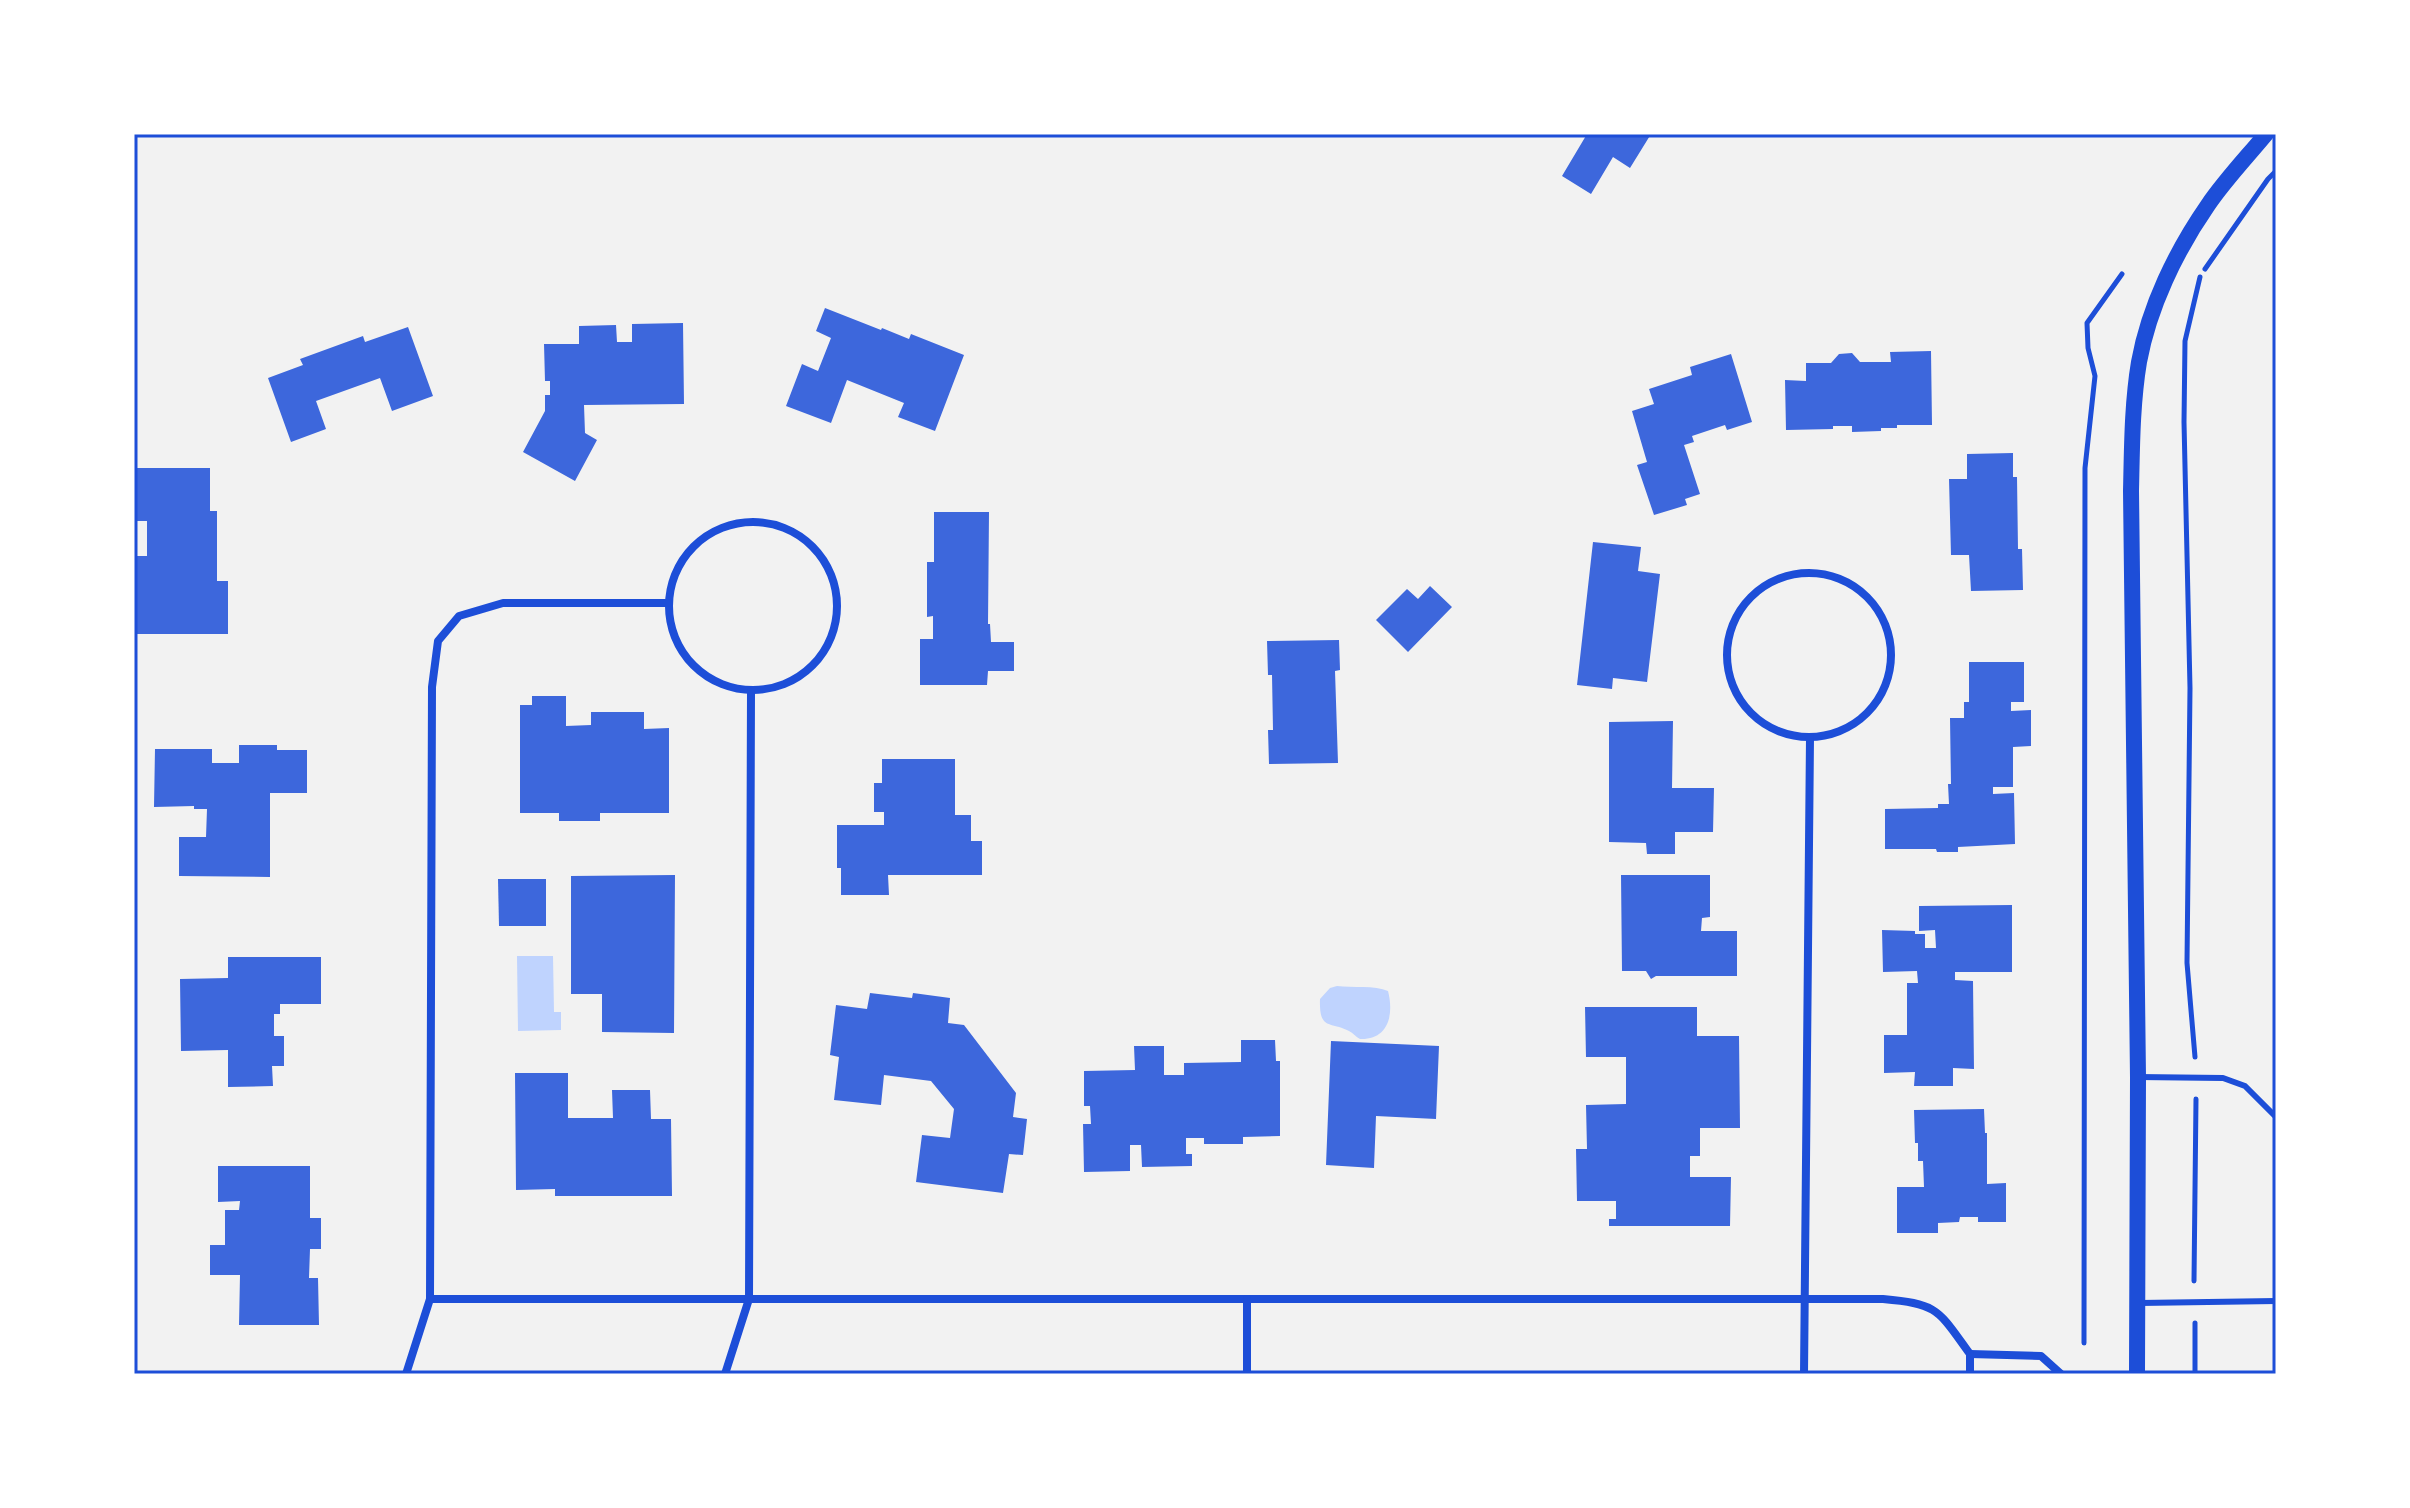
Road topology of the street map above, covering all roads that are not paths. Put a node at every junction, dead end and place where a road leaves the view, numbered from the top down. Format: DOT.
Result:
graph roads {
  1 [pos="2266,134"];
  2 [pos="668,603"];
  3 [pos="751,692"];
  4 [pos="1810,738"];
  5 [pos="2138,1077"];
  6 [pos="2276,1117"];
  7 [pos="430,1299"];
  8 [pos="749,1299"];
  9 [pos="1247,1299"];
  10 [pos="1806,1299"];
  11 [pos="2276,1301"];
  12 [pos="2138,1303"];
  13 [pos="1970,1354"];
  14 [pos="406,1374"];
  15 [pos="726,1374"];
  16 [pos="1247,1374"];
  17 [pos="1804,1374"];
  18 [pos="1970,1374"];
  19 [pos="2061,1374"];
  20 [pos="2137,1374"];
  1 -- 5 [label="main road"];
  2 -- 3 [label="street"];
  2 -- 3 [label="street"];
  2 -- 7 [label="street"];
  3 -- 8 [label="street"];
  4 -- 4 [label="street"];
  4 -- 10 [label="street"];
  5 -- 6 [label="lane"];
  5 -- 12 [label="main road"];
  7 -- 8 [label="street"];
  7 -- 14 [label="street"];
  8 -- 9 [label="street"];
  8 -- 15 [label="street"];
  9 -- 10 [label="street"];
  9 -- 16 [label="street"];
  10 -- 13 [label="street"];
  10 -- 17 [label="street"];
  11 -- 12 [label="lane"];
  12 -- 20 [label="main road"];
  13 -- 18 [label="street"];
  13 -- 19 [label="street"];
}
